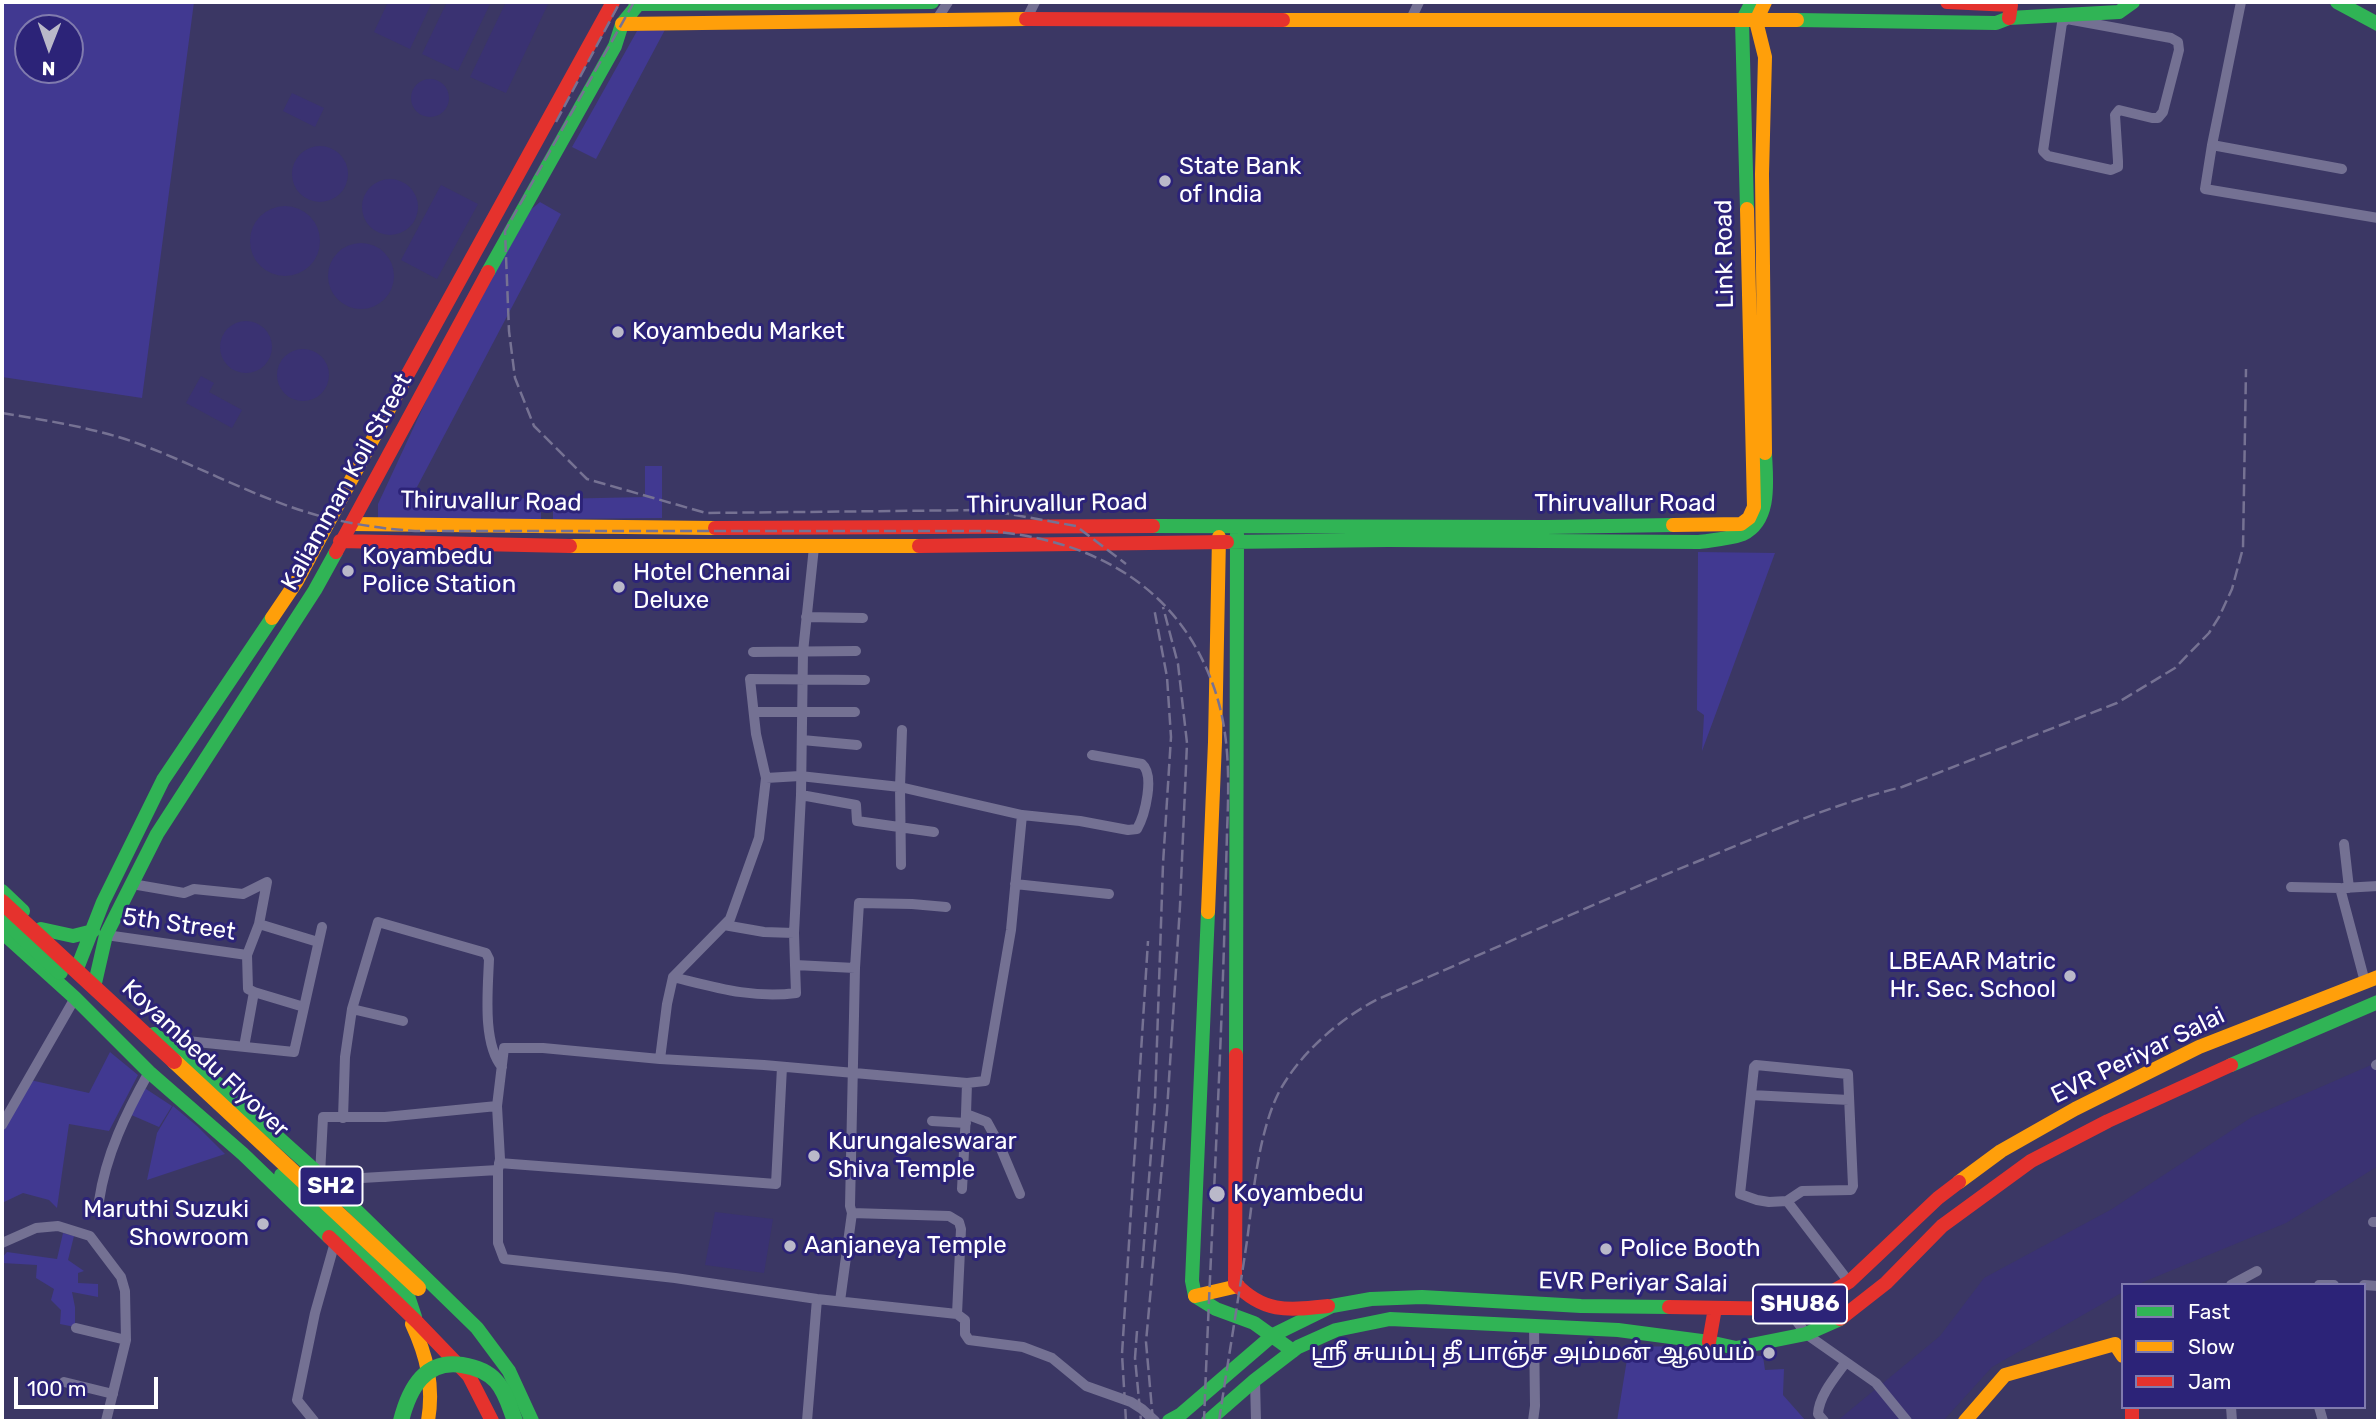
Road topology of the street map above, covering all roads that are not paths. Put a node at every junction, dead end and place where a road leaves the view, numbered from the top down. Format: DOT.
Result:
graph roads {
  1 [pos="638,2"];
  2 [pos="929,2"];
  3 [pos="948,2"];
  4 [pos="1035,2"];
  5 [pos="1419,2"];
  6 [pos="1752,2"];
  7 [pos="1765,2"];
  8 [pos="1947,2"];
  9 [pos="2241,2"];
  10 [pos="2337,2"];
  11 [pos="611,4"];
  12 [pos="2127,6"];
  13 [pos="2091,17"];
  14 [pos="2009,18"];
  15 [pos="937,19"];
  16 [pos="916,20"];
  17 [pos="1026,20"];
  18 [pos="1410,21"];
  19 [pos="1749,21"];
  20 [pos="622,24"];
  21 [pos="2378,24"];
  22 [pos="2138,32"];
  23 [pos="2212,145"];
  24 [pos="2342,169"];
  25 [pos="2378,218"];
  26 [pos="1754,507"];
  27 [pos="352,524"];
  28 [pos="1219,525"];
  29 [pos="1237,525"];
  30 [pos="340,541"];
  31 [pos="1237,542"];
  32 [pos="1219,543"];
  33 [pos="814,547"];
  34 [pos="806,617"];
  35 [pos="863,618"];
  36 [pos="856,650"];
  37 [pos="753,652"];
  38 [pos="803,652"];
  39 [pos="803,679"];
  40 [pos="865,680"];
  41 [pos="802,710"];
  42 [pos="754,712"];
  43 [pos="855,712"];
  44 [pos="902,730"];
  45 [pos="802,740"];
  46 [pos="857,745"];
  47 [pos="1092,755"];
  48 [pos="800,776"];
  49 [pos="766,778"];
  50 [pos="900,787"];
  51 [pos="800,795"];
  52 [pos="1022,815"];
  53 [pos="902,826"];
  54 [pos="934,832"];
  55 [pos="2344,844"];
  56 [pos="901,866"];
  57 [pos="132,884"];
  58 [pos="1015,884"];
  59 [pos="2378,886"];
  60 [pos="2291,887"];
  61 [pos="2344,888"];
  62 [pos="2,891"];
  63 [pos="1109,894"];
  64 [pos="2,902"];
  65 [pos="946,907"];
  66 [pos="2,918"];
  67 [pos="259,924"];
  68 [pos="724,925"];
  69 [pos="322,927"];
  70 [pos="41,929"];
  71 [pos="2,932"];
  72 [pos="99,933"];
  73 [pos="794,933"];
  74 [pos="318,942"];
  75 [pos="247,955"];
  76 [pos="795,965"];
  77 [pos="78,966"];
  78 [pos="855,968"];
  79 [pos="673,977"];
  80 [pos="2372,979"];
  81 [pos="95,983"];
  82 [pos="254,992"];
  83 [pos="75,998"];
  84 [pos="2378,1002"];
  85 [pos="303,1007"];
  86 [pos="352,1009"];
  87 [pos="403,1021"];
  88 [pos="244,1047"];
  89 [pos="173,1050"];
  90 [pos="660,1059"];
  91 [pos="502,1067"];
  92 [pos="782,1067"];
  93 [pos="149,1072"];
  94 [pos="851,1073"];
  95 [pos="967,1083"];
  96 [pos="222,1087"];
  97 [pos="1751,1095"];
  98 [pos="1849,1100"];
  99 [pos="497,1106"];
  100 [pos="194,1112"];
  101 [pos="343,1118"];
  102 [pos="966,1119"];
  103 [pos="932,1121"];
  104 [pos="2,1125"];
  105 [pos="498,1166"];
  106 [pos="320,1175"];
  107 [pos="962,1189"];
  108 [pos="1020,1194"];
  109 [pos="99,1201"];
  110 [pos="1787,1201"];
  111 [pos="852,1213"];
  112 [pos="335,1242"];
  113 [pos="2,1243"];
  114 [pos="2257,1271"];
  115 [pos="1849,1282"];
  116 [pos="2235,1283"];
  117 [pos="1238,1286"];
  118 [pos="410,1290"];
  119 [pos="1195,1296"];
  120 [pos="444,1297"];
  121 [pos="817,1299"];
  122 [pos="840,1301"];
  123 [pos="1332,1306"];
  124 [pos="1715,1308"];
  125 [pos="1788,1309"];
  126 [pos="957,1314"];
  127 [pos="412,1317"];
  128 [pos="1254,1323"];
  129 [pos="1534,1325"];
  130 [pos="76,1328"];
  131 [pos="1806,1334"];
  132 [pos="1273,1335"];
  133 [pos="126,1340"];
  134 [pos="1709,1342"];
  135 [pos="2120,1347"];
  136 [pos="1293,1351"];
  137 [pos="1251,1355"];
  138 [pos="1846,1362"];
  139 [pos="1255,1380"];
  140 [pos="64,1382"];
  141 [pos="113,1394"];
  142 [pos="106,1421"];
  143 [pos="314,1421"];
  144 [pos="401,1421"];
  145 [pos="428,1421"];
  146 [pos="492,1421"];
  147 [pos="515,1421"];
  148 [pos="532,1421"];
  149 [pos="807,1421"];
  150 [pos="1155,1421"];
  151 [pos="1169,1421"];
  152 [pos="1208,1421"];
  153 [pos="1256,1421"];
  154 [pos="1533,1421"];
  155 [pos="1824,1421"];
  156 [pos="1907,1421"];
  157 [pos="1965,1421"];
  1 -- 2 [label="main road"];
  1 -- 20 [label="main road, Kaliamman Koil Street"];
  2 -- 16 [label="street"];
  3 -- 15 [label="street"];
  4 -- 17 [label="street"];
  5 -- 18 [label="street"];
  6 -- 19 [label="main road, Link Road"];
  7 -- 19 [label="main road"];
  8 -- 14 [label="main road"];
  9 -- 23 [label="street"];
  10 -- 21 [label="main road"];
  11 -- 20 [label="main road"];
  11 -- 72 [label="main road, Kaliamman Koil Street"];
  12 -- 13 [label="main road"];
  12 -- 22 [label="street"];
  13 -- 14 [label="main road"];
  13 -- 22 [label="street"];
  13 -- 22 [label="street"];
  14 -- 19 [label="main road"];
  15 -- 16 [label="main road"];
  15 -- 17 [label="main road"];
  16 -- 20 [label="main road"];
  17 -- 18 [label="main road"];
  18 -- 19 [label="main road"];
  19 -- 26 [label="main road, Link Road"];
  19 -- 31 [label="main road"];
  20 -- 27 [label="main road, Kaliamman Koil Street"];
  23 -- 24 [label="street"];
  23 -- 25 [label="street"];
  26 -- 29 [label="main road, Thiruvallur Road"];
  27 -- 28 [label="main road, Thiruvallur Road"];
  27 -- 30 [label="main road, Kaliamman Koil Street"];
  28 -- 29 [label="main road, Thiruvallur Road"];
  28 -- 32 [label="main road"];
  29 -- 31 [label="main road"];
  30 -- 33 [label="main road"];
  30 -- 57 [label="main road, Kaliamman Koil Street"];
  31 -- 32 [label="main road"];
  31 -- 117 [label="main road"];
  32 -- 33 [label="main road"];
  32 -- 119 [label="main road"];
  33 -- 34 [label="street"];
  34 -- 35 [label="street"];
  34 -- 38 [label="street"];
  36 -- 38 [label="street"];
  37 -- 38 [label="street"];
  38 -- 39 [label="street"];
  39 -- 40 [label="street"];
  39 -- 41 [label="street"];
  39 -- 42 [label="street"];
  41 -- 42 [label="street"];
  41 -- 43 [label="street"];
  41 -- 45 [label="street"];
  42 -- 49 [label="street"];
  44 -- 50 [label="street"];
  45 -- 46 [label="street"];
  45 -- 48 [label="street"];
  47 -- 52 [label="street"];
  48 -- 49 [label="street"];
  48 -- 50 [label="street"];
  48 -- 51 [label="street"];
  49 -- 68 [label="street"];
  50 -- 52 [label="street"];
  50 -- 53 [label="street"];
  51 -- 53 [label="street"];
  51 -- 73 [label="street"];
  52 -- 58 [label="street"];
  53 -- 54 [label="street"];
  53 -- 56 [label="street"];
  55 -- 61 [label="street"];
  57 -- 67 [label="street"];
  57 -- 72 [label="main road, Kaliamman Koil Street"];
  58 -- 63 [label="street"];
  58 -- 95 [label="street"];
  59 -- 61 [label="street"];
  60 -- 61 [label="street"];
  61 -- 80 [label="street"];
  62 -- 70 [label="main road, SH2"];
  64 -- 118 [label="main road, Koyambedu Flyover, bridge"];
  65 -- 78 [label="street"];
  66 -- 118 [label="main road, Koyambedu Flyover, bridge"];
  67 -- 74 [label="street"];
  67 -- 75 [label="street"];
  68 -- 73 [label="street"];
  68 -- 79 [label="street"];
  69 -- 74 [label="street"];
  70 -- 72 [label="main road"];
  70 -- 77 [label="main road, SH2"];
  71 -- 83 [label="main road, SH2"];
  72 -- 75 [label="street, 5th Street"];
  72 -- 77 [label="main road"];
  72 -- 81 [label="main road, Kaliamman Koil Street"];
  73 -- 76 [label="street"];
  74 -- 85 [label="street"];
  75 -- 82 [label="street"];
  76 -- 78 [label="street"];
  76 -- 79 [label="street"];
  77 -- 81 [label="main road, SH2"];
  78 -- 94 [label="street"];
  79 -- 90 [label="street"];
  80 -- 115 [label="main road, EVR Periyar Salai / SHU86"];
  81 -- 89 [label="main road, SH2"];
  82 -- 85 [label="street"];
  82 -- 88 [label="street"];
  83 -- 93 [label="main road, SH2"];
  83 -- 104 [label="street"];
  84 -- 131 [label="main road, EVR Periyar Salai / SHU86"];
  85 -- 88 [label="street"];
  86 -- 87 [label="street"];
  86 -- 91 [label="street"];
  86 -- 101 [label="street"];
  88 -- 89 [label="street"];
  89 -- 96 [label="main road, SH2"];
  90 -- 91 [label="street"];
  90 -- 92 [label="street"];
  91 -- 99 [label="street"];
  92 -- 94 [label="street"];
  92 -- 105 [label="street"];
  93 -- 100 [label="main road, SH2"];
  93 -- 109 [label="street"];
  94 -- 95 [label="street"];
  94 -- 111 [label="street"];
  95 -- 102 [label="street"];
  96 -- 100 [label="main road"];
  96 -- 106 [label="main road, SH2"];
  97 -- 98 [label="street"];
  97 -- 98 [label="street"];
  97 -- 110 [label="street"];
  98 -- 110 [label="street"];
  99 -- 101 [label="street"];
  99 -- 105 [label="street"];
  100 -- 112 [label="main road, SH2"];
  101 -- 106 [label="street"];
  102 -- 103 [label="street"];
  102 -- 107 [label="street"];
  102 -- 108 [label="street"];
  105 -- 106 [label="street"];
  105 -- 121 [label="street"];
  106 -- 120 [label="main road, SH2"];
  110 -- 115 [label="street"];
  111 -- 122 [label="street"];
  111 -- 126 [label="street"];
  112 -- 127 [label="main road, SH2"];
  112 -- 143 [label="street"];
  113 -- 133 [label="street"];
  114 -- 116 [label="street"];
  115 -- 125 [label="main road, EVR Periyar Salai / SHU86"];
  117 -- 119 [label="main road"];
  117 -- 123 [label="main road"];
  118 -- 120 [label="main road, Koyambedu Flyover"];
  118 -- 127 [label="main road, Koyambedu Flyover"];
  119 -- 128 [label="main road"];
  120 -- 148 [label="main road, SH2"];
  121 -- 122 [label="street"];
  121 -- 149 [label="street"];
  122 -- 126 [label="street"];
  123 -- 124 [label="main road, EVR Periyar Salai / SHU86"];
  123 -- 132 [label="main road, EVR Periyar Salai / SHU86"];
  124 -- 125 [label="main road, EVR Periyar Salai / SHU86"];
  124 -- 134 [label="main road"];
  125 -- 131 [label="street"];
  126 -- 150 [label="street"];
  127 -- 145 [label="main road, Koyambedu Flyover"];
  127 -- 146 [label="main road, SH2"];
  128 -- 132 [label="main road"];
  128 -- 137 [label="main road"];
  129 -- 134 [label="main road, EVR Periyar Salai / SHU86"];
  129 -- 136 [label="main road, EVR Periyar Salai / SHU86"];
  129 -- 154 [label="street"];
  130 -- 133 [label="street"];
  131 -- 134 [label="main road, EVR Periyar Salai / SHU86"];
  131 -- 138 [label="street"];
  132 -- 136 [label="main road"];
  132 -- 137 [label="main road, EVR Periyar Salai / SHU86"];
  133 -- 141 [label="street"];
  135 -- 157 [label="main road"];
  136 -- 139 [label="main road, EVR Periyar Salai / SHU86"];
  137 -- 151 [label="main road, EVR Periyar Salai / SHU86"];
  138 -- 155 [label="street"];
  138 -- 156 [label="street"];
  139 -- 152 [label="main road, EVR Periyar Salai / SHU86"];
  139 -- 153 [label="street"];
  140 -- 141 [label="street"];
  141 -- 142 [label="street"];
  144 -- 147 [label="main road, bridge"];
}
